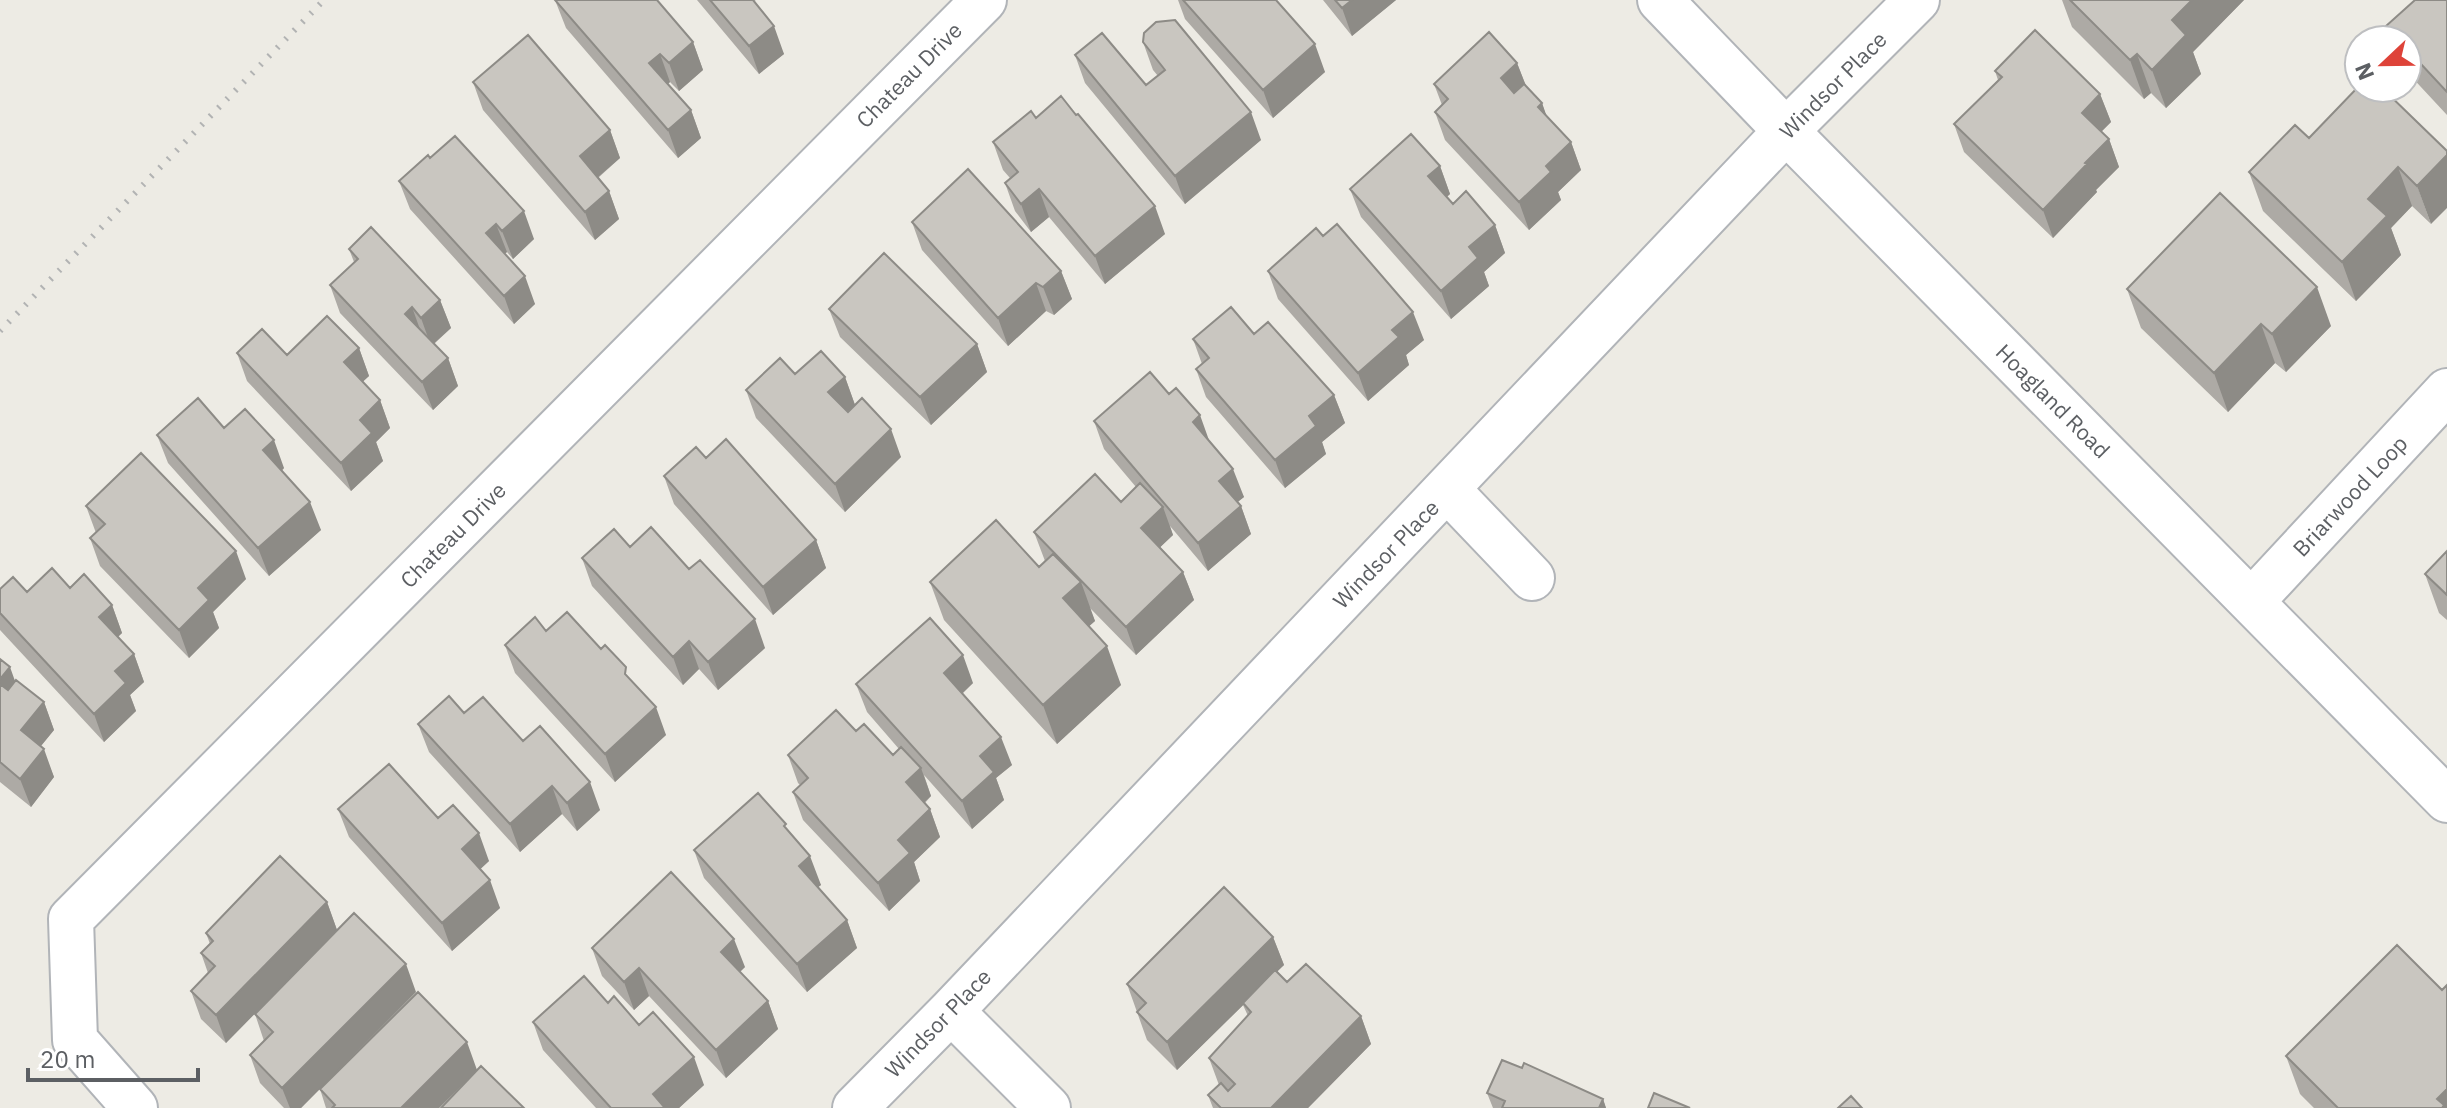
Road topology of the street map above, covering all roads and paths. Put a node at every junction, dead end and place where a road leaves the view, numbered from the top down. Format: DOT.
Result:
graph roads {
  1 [pos="984,0"];
  2 [pos="1660,0"];
  3 [pos="1917,0"];
  4 [pos="1786,131"];
  5 [pos="2447,391"];
  6 [pos="1447,489"];
  7 [pos="1532,578"];
  8 [pos="2252,601"];
  9 [pos="2447,800"];
  10 [pos="951,1011"];
  11 [pos="135,1108"];
  12 [pos="855,1108"];
  13 [pos="1048,1108"];
  1 -- 11 [label="street, Chateau Drive"];
  2 -- 4 [label="street, Hoagland Road"];
  3 -- 4 [label="street, Windsor Place"];
  4 -- 6 [label="street, Windsor Place"];
  4 -- 8 [label="street, Hoagland Road"];
  5 -- 8 [label="street, Briarwood Loop"];
  6 -- 7 [label="street"];
  6 -- 10 [label="street, Windsor Place"];
  8 -- 9 [label="street, Hoagland Road"];
  10 -- 12 [label="street, Windsor Place"];
  10 -- 13 [label="street"];
}
